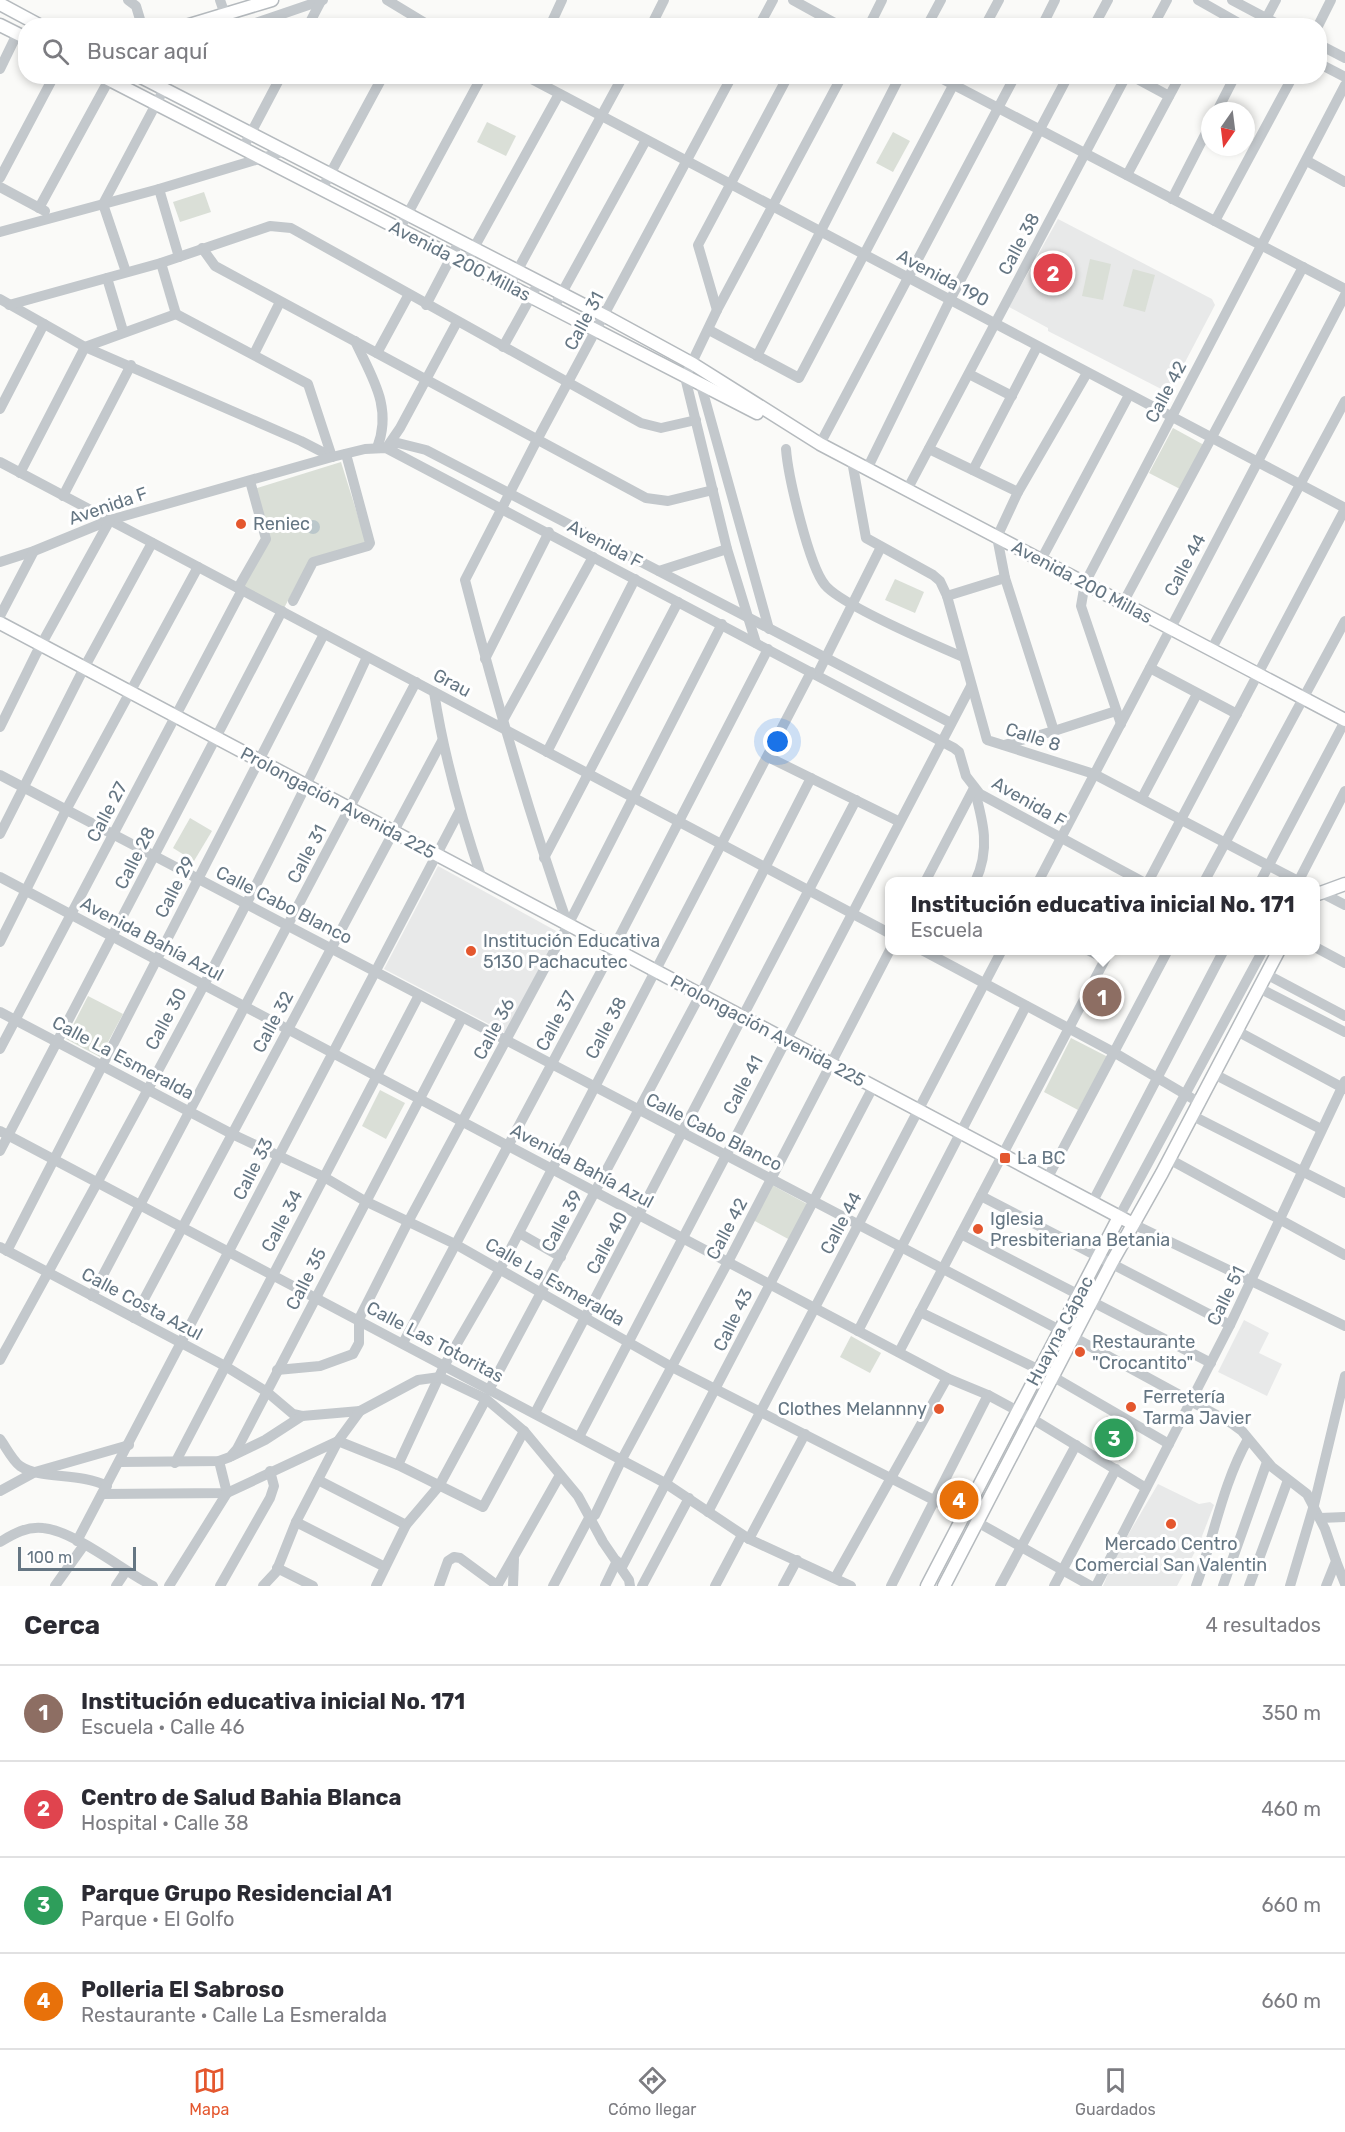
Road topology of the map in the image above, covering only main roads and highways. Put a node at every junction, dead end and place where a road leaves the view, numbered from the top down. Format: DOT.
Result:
graph roads {
  1 [pos="272,0"];
  2 [pos="0,4"];
  3 [pos="25,18"];
  4 [pos="232,18"];
  5 [pos="0,25"];
  6 [pos="18,34"];
  7 [pos="118,84"];
  8 [pos="154,84"];
  9 [pos="820,444"];
  10 [pos="0,623"];
  11 [pos="1345,720"];
  12 [pos="1345,884"];
  13 [pos="1320,892"];
  14 [pos="1276,955"];
  15 [pos="1119,1217"];
  16 [pos="1133,1224"];
  17 [pos="927,1586"];
  18 [pos="944,1586"];
  1 -- 4 [label="main road"];
  2 -- 3 [label="main road"];
  5 -- 6 [label="main road"];
  7 -- 9 [label="main road, Avenida 200 Millas"];
  8 -- 9 [label="main road, Avenida 200 Millas"];
  9 -- 11 [label="main road, Avenida 200 Millas"];
  10 -- 15 [label="main road, Prolongación Avenida 225"];
  12 -- 13 [label="main road"];
  14 -- 16 [label="main road, Huayna Cápac"];
  15 -- 16 [label="main road, Prolongación Avenida 225"];
  15 -- 17 [label="main road, Huayna Cápac"];
  16 -- 18 [label="main road, Huayna Cápac"];
}
